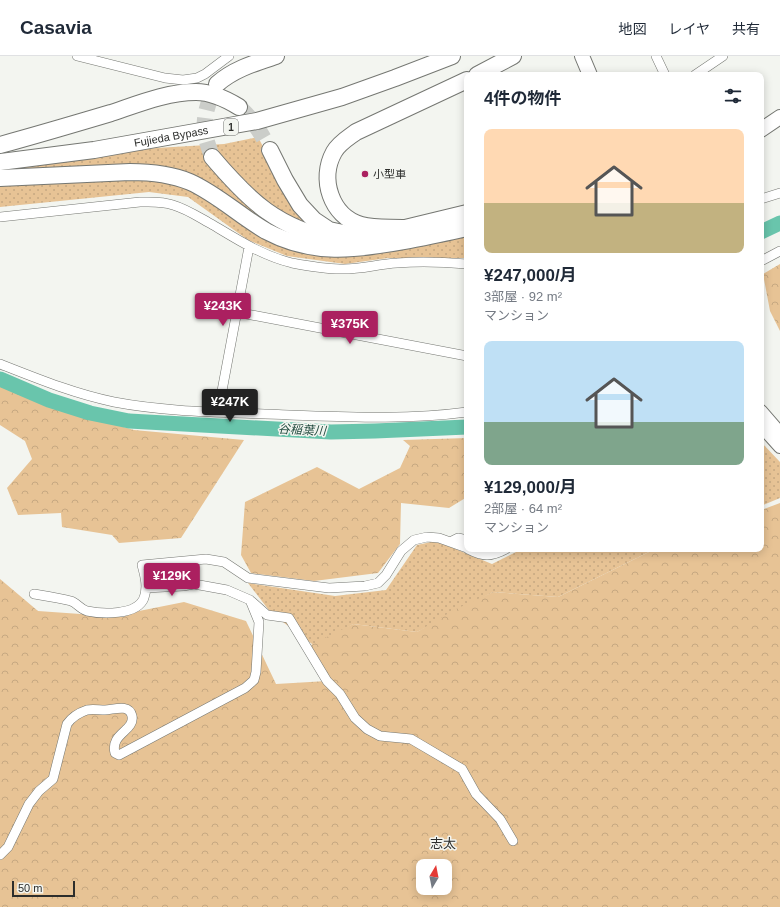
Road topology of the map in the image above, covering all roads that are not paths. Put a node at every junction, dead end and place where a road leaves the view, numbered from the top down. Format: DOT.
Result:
graph roads {
  1 [pos="77,56"];
  2 [pos="229,56"];
  3 [pos="276,56"];
  4 [pos="452,56"];
  5 [pos="513,56"];
  6 [pos="582,56"];
  7 [pos="656,56"];
  8 [pos="723,56"];
  9 [pos="483,72"];
  10 [pos="589,72"];
  11 [pos="664,72"];
  12 [pos="699,72"];
  13 [pos="464,81"];
  14 [pos="217,84"];
  15 [pos="239,107"];
  16 [pos="780,118"];
  17 [pos="764,128"];
  18 [pos="0,144"];
  19 [pos="270,150"];
  20 [pos="212,157"];
  21 [pos="0,162"];
  22 [pos="0,178"];
  23 [pos="780,192"];
  24 [pos="764,198"];
  25 [pos="464,214"];
  26 [pos="0,217"];
  27 [pos="464,225"];
  28 [pos="464,228"];
  29 [pos="406,234"];
  30 [pos="374,246"];
  31 [pos="249,247"];
  32 [pos="780,251"];
  33 [pos="764,259"];
  34 [pos="464,264"];
  35 [pos="236,312"];
  36 [pos="464,355"];
  37 [pos="0,364"];
  38 [pos="218,412"];
  39 [pos="464,412"];
  40 [pos="764,414"];
  41 [pos="764,429"];
  42 [pos="780,433"];
  43 [pos="780,447"];
  44 [pos="464,539"];
  45 [pos="450,542"];
  46 [pos="464,547"];
  47 [pos="473,552"];
  48 [pos="501,552"];
  49 [pos="146,588"];
  50 [pos="34,594"];
  51 [pos="250,600"];
  52 [pos="513,841"];
  53 [pos="0,855"];
  1 -- 2 [label="street"];
  3 -- 14 [label="highway"];
  4 -- 21 [label="highway, Fujieda Bypass / 1"];
  5 -- 9 [label="highway"];
  6 -- 10 [label="main road"];
  7 -- 11 [label="street"];
  8 -- 12 [label="street"];
  13 -- 29 [label="highway"];
  15 -- 18 [label="highway, 1"];
  16 -- 17 [label="main road"];
  19 -- 29 [label="highway"];
  20 -- 30 [label="highway"];
  22 -- 30 [label="highway"];
  23 -- 24 [label="street"];
  25 -- 29 [label="highway"];
  26 -- 31 [label="street"];
  27 -- 29 [label="highway"];
  28 -- 29 [label="highway"];
  29 -- 30 [label="highway"];
  31 -- 34 [label="street"];
  31 -- 35 [label="street"];
  32 -- 33 [label="street"];
  35 -- 36 [label="street"];
  35 -- 38 [label="street"];
  37 -- 38 [label="street"];
  38 -- 39 [label="street"];
  40 -- 42 [label="main road"];
  41 -- 43 [label="main road"];
  44 -- 45 [label="street"];
  45 -- 46 [label="street"];
  45 -- 49 [label="street"];
  47 -- 48 [label="street"];
  49 -- 50 [label="street"];
  49 -- 51 [label="street"];
  51 -- 52 [label="street"];
  51 -- 53 [label="street"];
}
